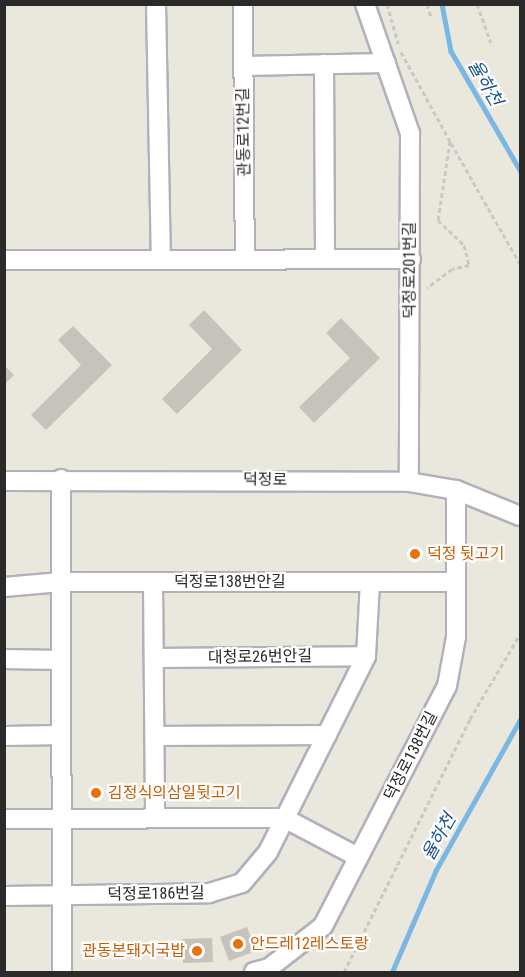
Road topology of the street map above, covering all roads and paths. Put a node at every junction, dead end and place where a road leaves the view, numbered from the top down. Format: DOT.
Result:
graph roads {
  1 [pos="156,4"];
  2 [pos="243,4"];
  3 [pos="365,4"];
  4 [pos="387,4"];
  5 [pos="427,4"];
  6 [pos="477,4"];
  7 [pos="431,16"];
  8 [pos="491,43"];
  9 [pos="386,63"];
  10 [pos="324,64"];
  11 [pos="243,66"];
  12 [pos="450,141"];
  13 [pos="160,259"];
  14 [pos="326,259"];
  15 [pos="411,259"];
  16 [pos="4,260"];
  17 [pos="245,260"];
  18 [pos="520,264"];
  19 [pos="421,296"];
  20 [pos="61,479"];
  21 [pos="4,481"];
  22 [pos="409,482"];
  23 [pos="456,490"];
  24 [pos="520,516"];
  25 [pos="61,582"];
  26 [pos="153,582"];
  27 [pos="370,582"];
  28 [pos="456,582"];
  29 [pos="4,587"];
  30 [pos="520,634"];
  31 [pos="366,656"];
  32 [pos="154,658"];
  33 [pos="4,659"];
  34 [pos="61,660"];
  35 [pos="61,735"];
  36 [pos="327,735"];
  37 [pos="4,736"];
  38 [pos="155,736"];
  39 [pos="61,818"];
  40 [pos="155,818"];
  41 [pos="284,818"];
  42 [pos="4,819"];
  43 [pos="358,857"];
  44 [pos="4,896"];
  45 [pos="61,896"];
  46 [pos="62,972"];
  47 [pos="254,972"];
  48 [pos="344,972"];
  1 -- 13 [label="street"];
  2 -- 11 [label="street, 관동로12번길"];
  3 -- 9 [label="street, 덕정로201번길"];
  4 -- 12 [label="path"];
  5 -- 7 [label="path"];
  6 -- 8 [label="path"];
  9 -- 10 [label="street"];
  9 -- 15 [label="street, 덕정로201번길"];
  10 -- 11 [label="street"];
  10 -- 14 [label="street"];
  11 -- 17 [label="street, 관동로12번길"];
  12 -- 18 [label="path"];
  12 -- 19 [label="path"];
  13 -- 16 [label="street"];
  13 -- 17 [label="street"];
  14 -- 15 [label="street"];
  14 -- 17 [label="street"];
  15 -- 22 [label="street, 덕정로201번길"];
  20 -- 21 [label="street, 덕정로"];
  20 -- 22 [label="street, 덕정로"];
  20 -- 25 [label="street"];
  22 -- 23 [label="street, 덕정로"];
  23 -- 24 [label="street, 덕정로"];
  23 -- 28 [label="street, 덕정로138번길"];
  25 -- 26 [label="street, 덕정로138번안길"];
  25 -- 29 [label="street, 덕정로138번안길"];
  25 -- 34 [label="street"];
  26 -- 27 [label="street, 덕정로138번안길"];
  26 -- 32 [label="street"];
  27 -- 28 [label="street, 덕정로138번안길"];
  27 -- 31 [label="street"];
  28 -- 43 [label="street, 덕정로138번길"];
  30 -- 48 [label="path"];
  31 -- 32 [label="street, 대청로26번안길"];
  31 -- 36 [label="street"];
  32 -- 38 [label="street"];
  33 -- 34 [label="street"];
  34 -- 35 [label="street"];
  35 -- 37 [label="street"];
  35 -- 39 [label="street"];
  36 -- 38 [label="street"];
  36 -- 41 [label="street"];
  38 -- 40 [label="street"];
  39 -- 40 [label="street"];
  39 -- 42 [label="street"];
  39 -- 45 [label="street"];
  40 -- 41 [label="street"];
  41 -- 43 [label="street"];
  41 -- 45 [label="street, 덕정로186번길"];
  43 -- 47 [label="street, 덕정로138번길"];
  44 -- 45 [label="street, 덕정로186번길"];
  45 -- 46 [label="street"];
}
